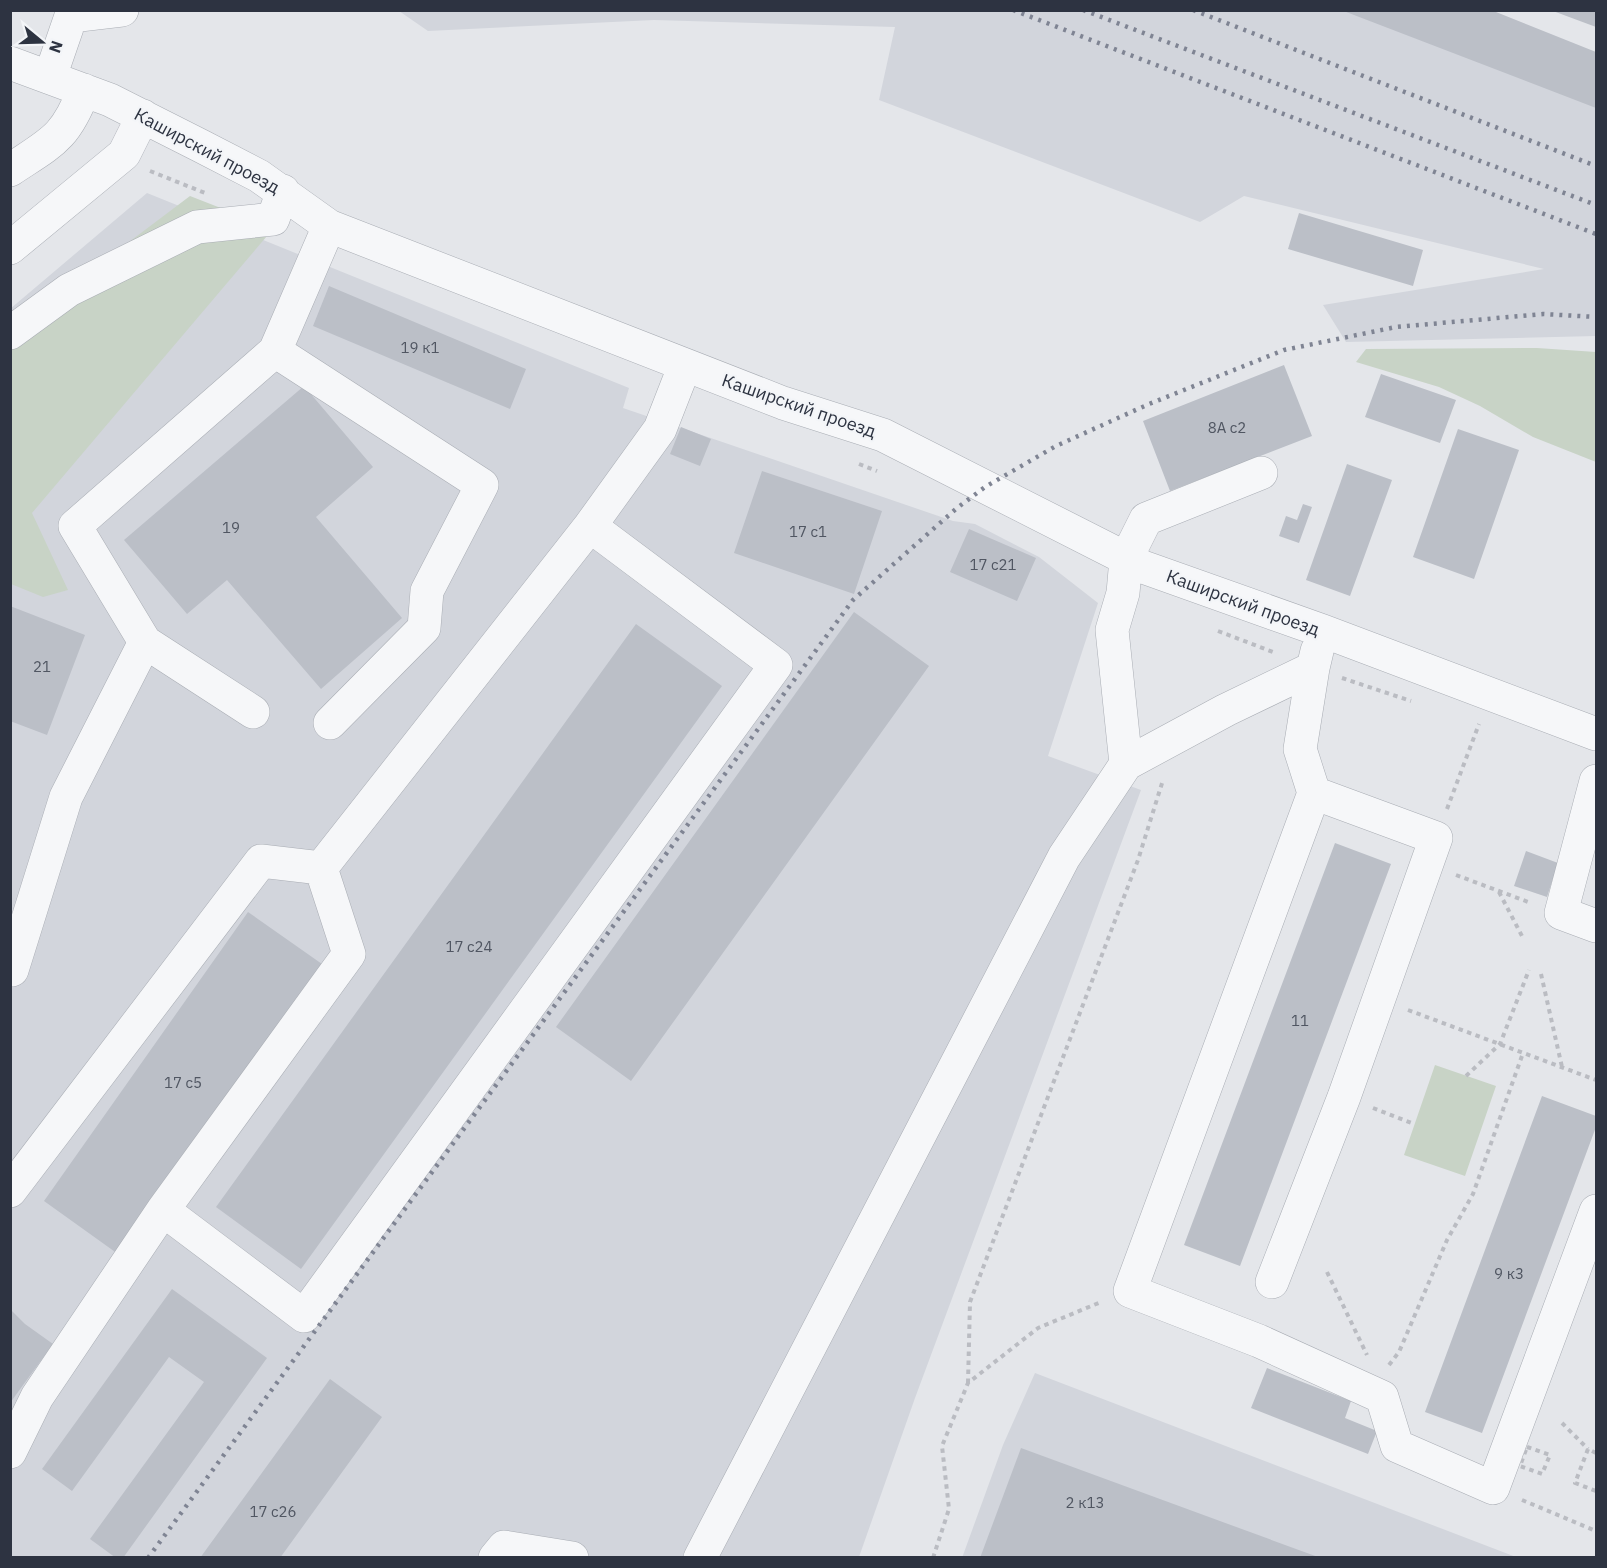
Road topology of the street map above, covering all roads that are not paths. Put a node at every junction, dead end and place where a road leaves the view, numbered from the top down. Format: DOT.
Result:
graph roads {
  1 [pos="122,10"];
  2 [pos="10,63"];
  3 [pos="50,77"];
  4 [pos="84,90"];
  5 [pos="143,116"];
  6 [pos="10,170"];
  7 [pos="283,191"];
  8 [pos="328,226"];
  9 [pos="10,248"];
  10 [pos="10,333"];
  11 [pos="275,351"];
  12 [pos="685,364"];
  13 [pos="1261,473"];
  14 [pos="590,526"];
  15 [pos="1126,559"];
  16 [pos="1323,631"];
  17 [pos="145,642"];
  18 [pos="1313,668"];
  19 [pos="253,712"];
  20 [pos="330,723"];
  21 [pos="1596,734"];
  22 [pos="1126,764"];
  23 [pos="1596,781"];
  24 [pos="1314,793"];
  25 [pos="321,868"];
  26 [pos="1596,926"];
  27 [pos="12,970"];
  28 [pos="10,1191"];
  29 [pos="163,1210"];
  30 [pos="1596,1211"];
  31 [pos="1272,1282"];
  32 [pos="10,1452"];
  33 [pos="495,1557"];
  34 [pos="572,1557"];
  35 [pos="700,1557"];
  1 -- 3 [label="street"];
  2 -- 3 [label="street, Каширский проезд"];
  3 -- 4 [label="street, Каширский проезд"];
  4 -- 5 [label="street, Каширский проезд"];
  4 -- 6 [label="street"];
  5 -- 7 [label="street, Каширский проезд"];
  5 -- 9 [label="street"];
  7 -- 8 [label="street, Каширский проезд"];
  7 -- 10 [label="street"];
  8 -- 11 [label="street"];
  8 -- 12 [label="street, Каширский проезд"];
  11 -- 17 [label="street"];
  11 -- 20 [label="street"];
  12 -- 14 [label="street"];
  12 -- 15 [label="street, Каширский проезд"];
  13 -- 15 [label="street"];
  14 -- 25 [label="street"];
  14 -- 29 [label="street"];
  15 -- 16 [label="street, Каширский проезд"];
  15 -- 22 [label="street"];
  16 -- 18 [label="street"];
  16 -- 21 [label="street, Каширский проезд"];
  17 -- 19 [label="street"];
  17 -- 27 [label="street"];
  18 -- 22 [label="street"];
  18 -- 24 [label="street"];
  22 -- 35 [label="street"];
  23 -- 26 [label="street"];
  24 -- 30 [label="street"];
  24 -- 31 [label="street"];
  25 -- 28 [label="street"];
  25 -- 29 [label="street"];
  29 -- 32 [label="street"];
  33 -- 34 [label="street"];
}
